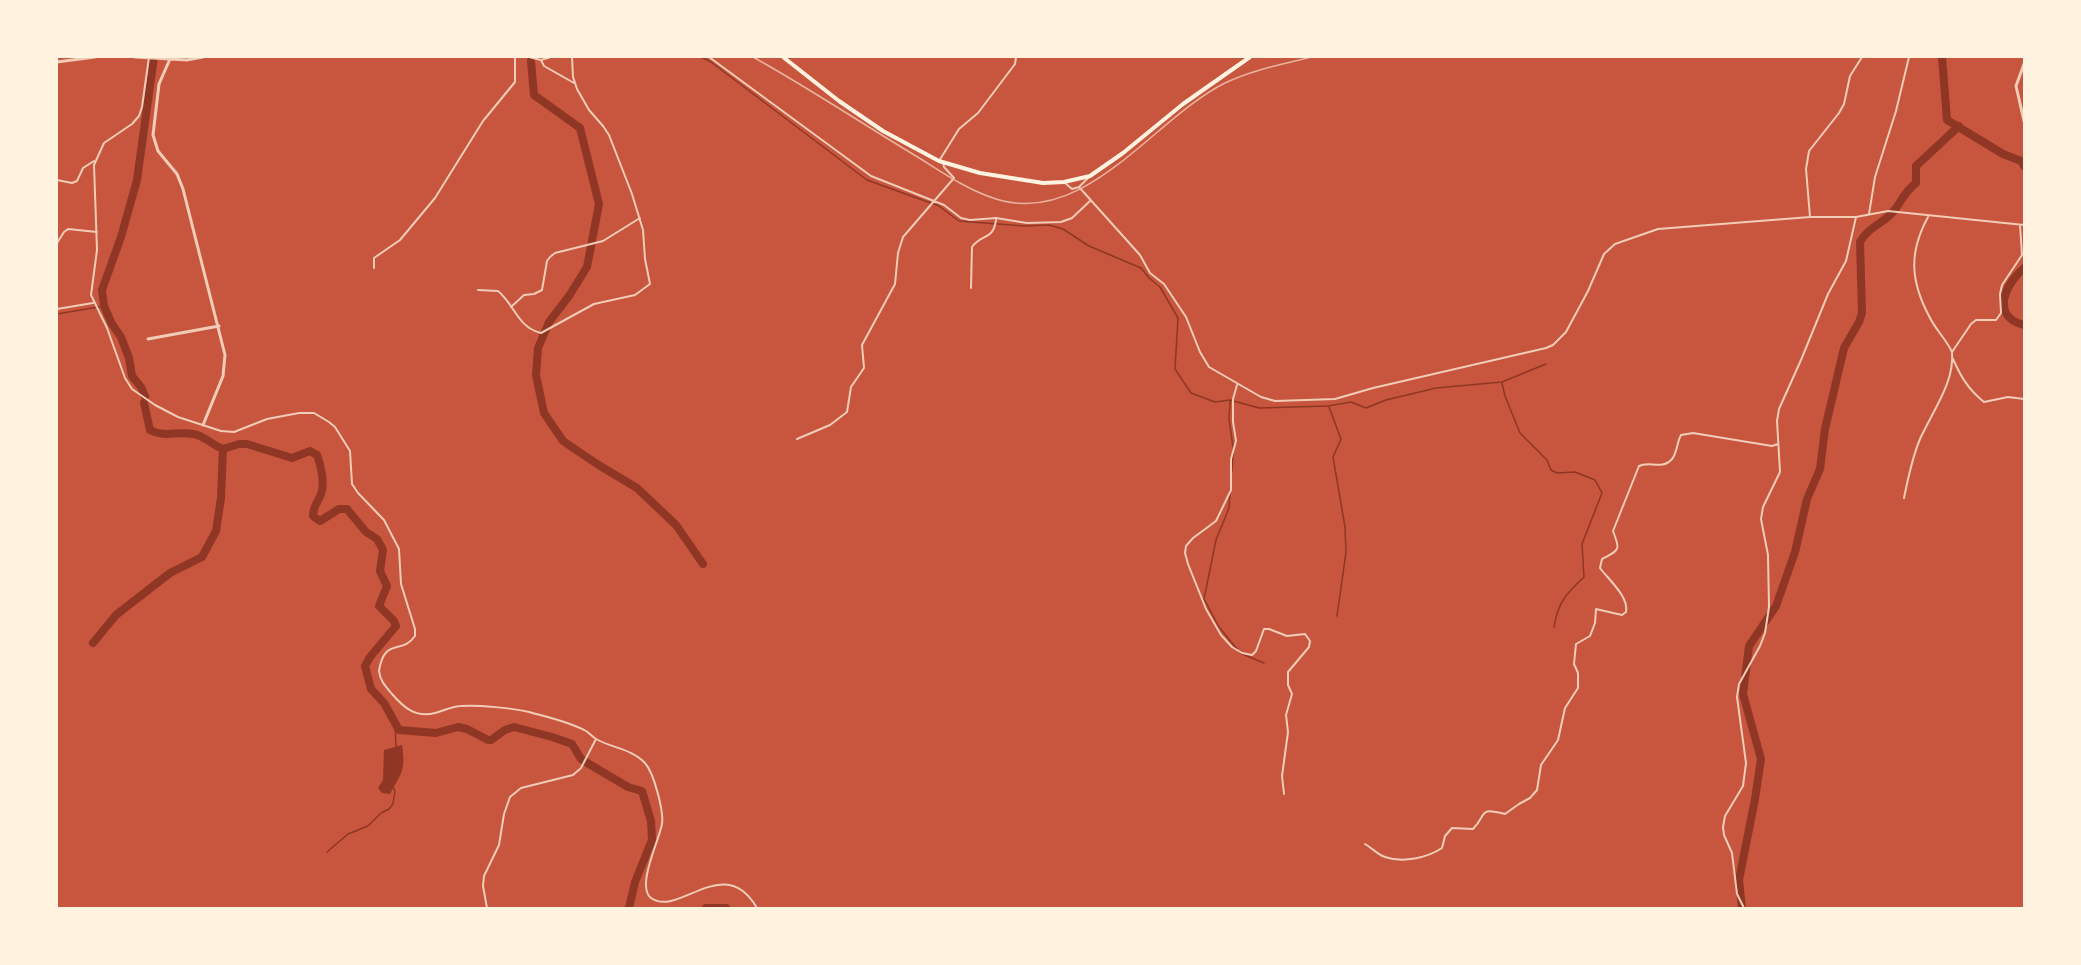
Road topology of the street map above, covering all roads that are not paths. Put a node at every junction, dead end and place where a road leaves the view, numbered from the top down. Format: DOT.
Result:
graph roads {
  1 [pos="95,57"];
  2 [pos="135,57"];
  3 [pos="202,57"];
  4 [pos="515,57"];
  5 [pos="529,57"];
  6 [pos="551,57"];
  7 [pos="572,57"];
  8 [pos="709,57"];
  9 [pos="783,57"];
  10 [pos="1016,57"];
  11 [pos="1250,57"];
  12 [pos="1862,57"];
  13 [pos="1909,57"];
  14 [pos="151,58"];
  15 [pos="170,59"];
  16 [pos="541,60"];
  17 [pos="57,62"];
  18 [pos="2024,64"];
  19 [pos="575,83"];
  20 [pos="2024,121"];
  21 [pos="94,161"];
  22 [pos="941,162"];
  23 [pos="1090,176"];
  24 [pos="57,180"];
  25 [pos="1064,182"];
  26 [pos="1079,187"];
  27 [pos="1090,201"];
  28 [pos="933,203"];
  29 [pos="1869,214"];
  30 [pos="1810,217"];
  31 [pos="1928,217"];
  32 [pos="640,218"];
  33 [pos="1856,218"];
  34 [pos="996,221"];
  35 [pos="2022,225"];
  36 [pos="97,232"];
  37 [pos="57,243"];
  38 [pos="374,268"];
  39 [pos="971,288"];
  40 [pos="478,290"];
  41 [pos="93,303"];
  42 [pos="511,308"];
  43 [pos="57,309"];
  44 [pos="219,326"];
  45 [pos="148,339"];
  46 [pos="1952,352"];
  47 [pos="1953,359"];
  48 [pos="1237,385"];
  49 [pos="2024,399"];
  50 [pos="203,425"];
  51 [pos="797,439"];
  52 [pos="1778,444"];
  53 [pos="1904,498"];
  54 [pos="596,739"];
  55 [pos="1284,794"];
  56 [pos="1365,844"];
  57 [pos="487,908"];
  58 [pos="757,908"];
  59 [pos="1744,908"];
  1 -- 17 [label="street"];
  2 -- 14 [label="street"];
  3 -- 15 [label="street"];
  4 -- 38 [label="street"];
  5 -- 16 [label="street"];
  6 -- 16 [label="street"];
  7 -- 19 [label="street"];
  8 -- 28 [label="street"];
  9 -- 22 [label="main road"];
  10 -- 22 [label="street"];
  11 -- 23 [label="main road"];
  12 -- 30 [label="street"];
  13 -- 29 [label="street"];
  14 -- 15 [label="street"];
  14 -- 21 [label="street"];
  15 -- 44 [label="street"];
  16 -- 19 [label="street"];
  18 -- 20 [label="street"];
  19 -- 32 [label="street"];
  21 -- 24 [label="street"];
  21 -- 36 [label="street"];
  22 -- 25 [label="main road"];
  22 -- 28 [label="street"];
  23 -- 25 [label="main road"];
  23 -- 26 [label="street"];
  25 -- 26 [label="street"];
  26 -- 27 [label="street"];
  27 -- 34 [label="street"];
  27 -- 48 [label="street"];
  28 -- 34 [label="street"];
  28 -- 51 [label="street"];
  29 -- 31 [label="street"];
  29 -- 33 [label="street"];
  30 -- 33 [label="street"];
  30 -- 48 [label="street"];
  31 -- 35 [label="street"];
  31 -- 46 [label="street"];
  32 -- 42 [label="street"];
  32 -- 42 [label="street"];
  33 -- 52 [label="street"];
  34 -- 39 [label="street"];
  35 -- 46 [label="street"];
  36 -- 37 [label="street"];
  36 -- 41 [label="street"];
  40 -- 42 [label="street"];
  41 -- 43 [label="street"];
  41 -- 50 [label="street"];
  44 -- 45 [label="street"];
  44 -- 50 [label="street"];
  46 -- 47 [label="street"];
  47 -- 49 [label="street"];
  47 -- 53 [label="street"];
  48 -- 55 [label="street"];
  50 -- 54 [label="street"];
  52 -- 56 [label="street"];
  52 -- 59 [label="street"];
  54 -- 57 [label="street"];
  54 -- 58 [label="street"];
}
